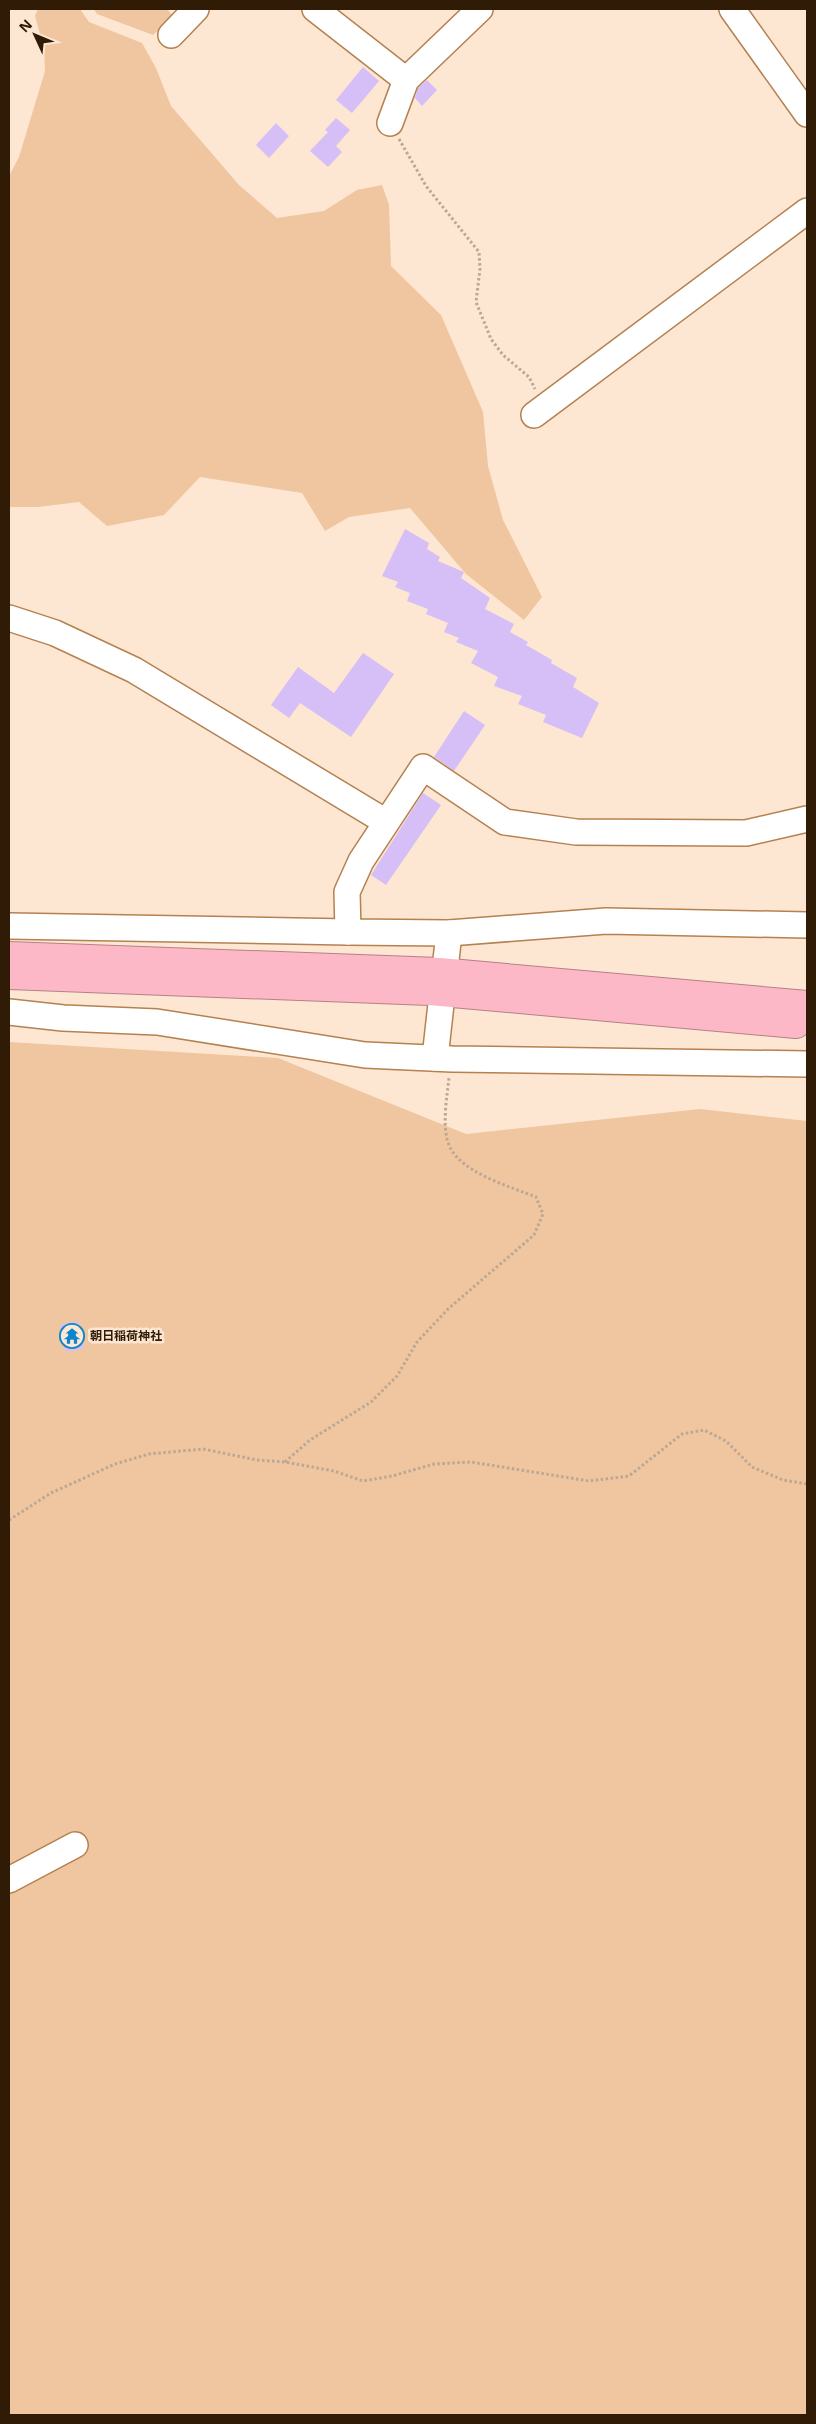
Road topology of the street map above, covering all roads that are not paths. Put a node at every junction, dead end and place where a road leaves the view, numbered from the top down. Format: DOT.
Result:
graph roads {
  1 [pos="196,9"];
  2 [pos="315,9"];
  3 [pos="480,9"];
  4 [pos="732,9"];
  5 [pos="171,36"];
  6 [pos="406,80"];
  7 [pos="807,114"];
  8 [pos="390,123"];
  9 [pos="807,211"];
  10 [pos="539,411"];
  11 [pos="9,618"];
  12 [pos="807,819"];
  13 [pos="386,822"];
  14 [pos="807,925"];
  15 [pos="9,926"];
  16 [pos="348,932"];
  17 [pos="449,933"];
  18 [pos="9,956"];
  19 [pos="446,960"];
  20 [pos="9,976"];
  21 [pos="807,990"];
  22 [pos="659,992"];
  23 [pos="441,1004"];
  24 [pos="807,1005"];
  25 [pos="9,1012"];
  26 [pos="807,1025"];
  27 [pos="443,1059"];
  28 [pos="807,1064"];
  29 [pos="75,1845"];
  30 [pos="9,1880"];
  1 -- 5 [label="street"];
  2 -- 6 [label="street"];
  3 -- 6 [label="street"];
  4 -- 7 [label="street"];
  6 -- 8 [label="street"];
  9 -- 10 [label="street"];
  11 -- 13 [label="street"];
  12 -- 13 [label="street"];
  13 -- 16 [label="street"];
  14 -- 17 [label="street"];
  15 -- 16 [label="street"];
  16 -- 17 [label="street"];
  17 -- 19 [label="street"];
  18 -- 22 [label="highway"];
  20 -- 26 [label="highway"];
  21 -- 22 [label="highway"];
  22 -- 24 [label="highway"];
  23 -- 27 [label="street"];
  25 -- 27 [label="street"];
  27 -- 28 [label="street"];
  29 -- 30 [label="street"];
}
